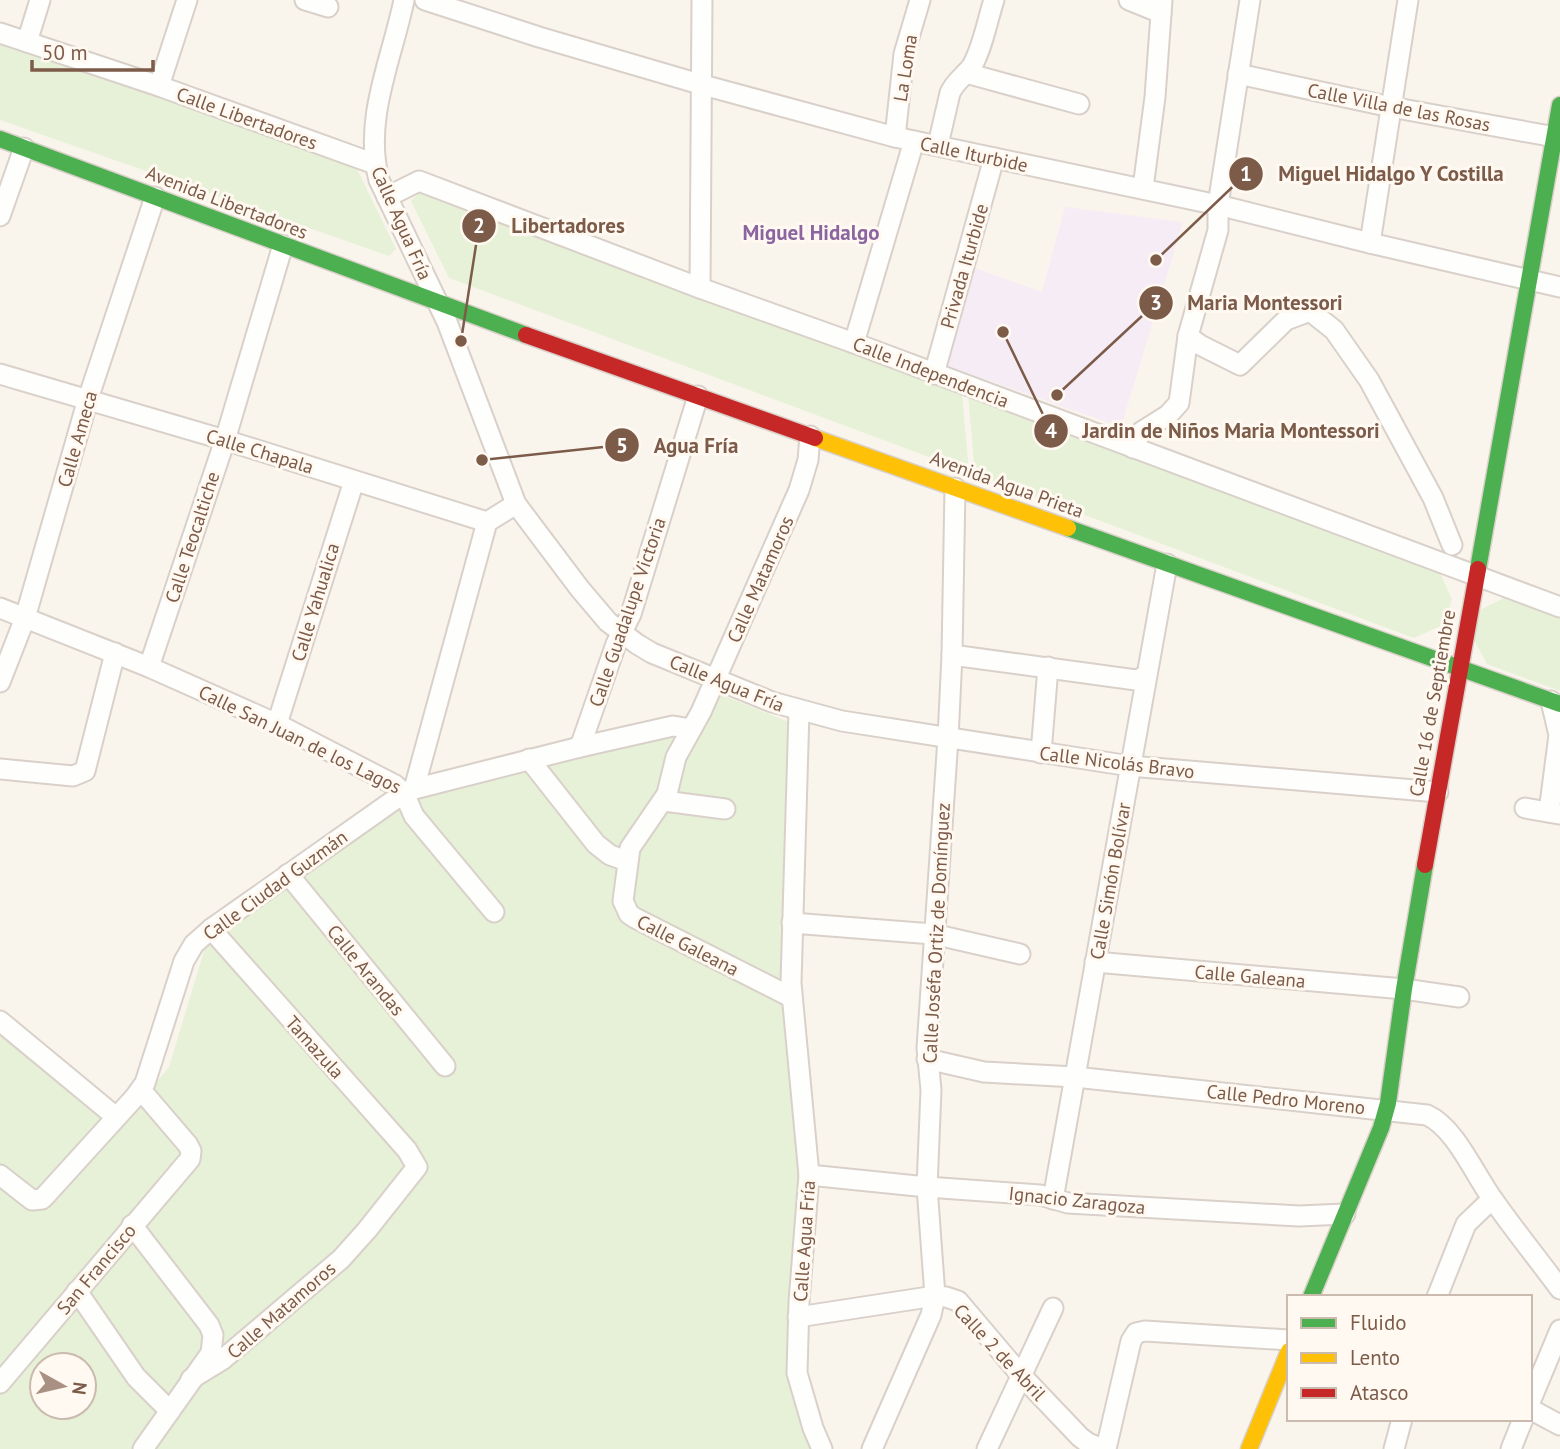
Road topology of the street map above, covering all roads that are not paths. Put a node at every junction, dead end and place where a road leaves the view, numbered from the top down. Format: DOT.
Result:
graph roads {
  1 [pos="40,0"];
  2 [pos="187,0"];
  3 [pos="305,0"];
  4 [pos="404,0"];
  5 [pos="425,0"];
  6 [pos="702,0"];
  7 [pos="919,0"];
  8 [pos="994,0"];
  9 [pos="1129,0"];
  10 [pos="1250,0"];
  11 [pos="1408,0"];
  12 [pos="1161,6"];
  13 [pos="328,7"];
  14 [pos="0,33"];
  15 [pos="27,42"];
  16 [pos="966,73"];
  17 [pos="1238,74"];
  18 [pos="703,85"];
  19 [pos="159,86"];
  20 [pos="1079,104"];
  21 [pos="1560,105"];
  22 [pos="1391,107"];
  23 [pos="1557,137"];
  24 [pos="0,139"];
  25 [pos="905,139"];
  26 [pos="938,145"];
  27 [pos="23,148"];
  28 [pos="995,159"];
  29 [pos="374,164"];
  30 [pos="1143,188"];
  31 [pos="155,197"];
  32 [pos="387,197"];
  33 [pos="1218,205"];
  34 [pos="0,216"];
  35 [pos="1370,243"];
  36 [pos="283,245"];
  37 [pos="1531,279"];
  38 [pos="1560,287"];
  39 [pos="700,288"];
  40 [pos="439,304"];
  41 [pos="1188,336"];
  42 [pos="854,343"];
  43 [pos="0,374"];
  44 [pos="934,374"];
  45 [pos="698,396"];
  46 [pos="88,399"];
  47 [pos="810,436"];
  48 [pos="225,440"];
  49 [pos="1133,448"];
  50 [pos="354,481"];
  51 [pos="955,488"];
  52 [pos="516,504"];
  53 [pos="487,522"];
  54 [pos="1452,545"];
  55 [pos="1167,564"];
  56 [pos="1476,574"];
  57 [pos="1560,607"];
  58 [pos="0,608"];
  59 [pos="25,618"];
  60 [pos="621,634"];
  61 [pos="116,653"];
  62 [pos="952,655"];
  63 [pos="149,667"];
  64 [pos="1048,667"];
  65 [pos="1459,668"];
  66 [pos="1146,676"];
  67 [pos="715,679"];
  68 [pos="0,682"];
  69 [pos="1555,702"];
  70 [pos="799,710"];
  71 [pos="277,724"];
  72 [pos="691,729"];
  73 [pos="948,738"];
  74 [pos="580,747"];
  75 [pos="1041,753"];
  76 [pos="529,760"];
  77 [pos="1130,766"];
  78 [pos="0,769"];
  79 [pos="409,791"];
  80 [pos="1438,792"];
  81 [pos="664,801"];
  82 [pos="1525,808"];
  83 [pos="725,810"];
  84 [pos="1555,813"];
  85 [pos="627,862"];
  86 [pos="288,874"];
  87 [pos="625,908"];
  88 [pos="494,912"];
  89 [pos="792,923"];
  90 [pos="211,929"];
  91 [pos="933,934"];
  92 [pos="1020,954"];
  93 [pos="1096,962"];
  94 [pos="1404,989"];
  95 [pos="791,997"];
  96 [pos="1458,997"];
  97 [pos="0,1021"];
  98 [pos="927,1059"];
  99 [pos="445,1066"];
  100 [pos="1075,1077"];
  101 [pos="141,1090"];
  102 [pos="1387,1109"];
  103 [pos="116,1117"];
  104 [pos="417,1167"];
  105 [pos="0,1175"];
  106 [pos="810,1175"];
  107 [pos="927,1187"];
  108 [pos="1053,1199"];
  109 [pos="1492,1199"];
  110 [pos="1345,1214"];
  111 [pos="132,1225"];
  112 [pos="1560,1289"];
  113 [pos="77,1292"];
  114 [pos="1312,1295"];
  115 [pos="1438,1295"];
  116 [pos="935,1296"];
  117 [pos="1053,1308"];
  118 [pos="798,1317"];
  119 [pos="1560,1330"];
  120 [pos="1287,1340"];
  121 [pos="1287,1356"];
  122 [pos="1020,1374"];
  123 [pos="191,1379"];
  124 [pos="0,1382"];
  125 [pos="1532,1397"];
  126 [pos="1532,1410"];
  127 [pos="170,1411"];
  128 [pos="1401,1421"];
  129 [pos="1522,1421"];
  130 [pos="1560,1425"];
  131 [pos="143,1449"];
  132 [pos="822,1449"];
  133 [pos="872,1449"];
  134 [pos="987,1449"];
  135 [pos="1105,1449"];
  136 [pos="1249,1449"];
  137 [pos="1394,1449"];
  138 [pos="1511,1449"];
  1 -- 15 [label="street"];
  2 -- 19 [label="street"];
  3 -- 13 [label="street"];
  4 -- 29 [label="street, Calle Agua Fría"];
  5 -- 18 [label="street, Calle Iturbide"];
  6 -- 18 [label="street"];
  7 -- 25 [label="street, La Loma"];
  8 -- 16 [label="street"];
  9 -- 12 [label="street"];
  10 -- 17 [label="street"];
  11 -- 22 [label="street"];
  12 -- 30 [label="street"];
  14 -- 15 [label="street, Calle Libertadores"];
  15 -- 19 [label="street, Calle Libertadores"];
  16 -- 20 [label="street"];
  16 -- 26 [label="street"];
  17 -- 22 [label="street, Calle Villa de las Rosas"];
  17 -- 33 [label="street"];
  18 -- 25 [label="street, Calle Iturbide"];
  18 -- 39 [label="street"];
  19 -- 29 [label="street, Calle Libertadores"];
  21 -- 23 [label="street, Calle 16 de Septiembre"];
  22 -- 23 [label="street, Calle Villa de las Rosas"];
  22 -- 35 [label="street"];
  23 -- 37 [label="street, Calle 16 de Septiembre"];
  24 -- 27 [label="street, Avenida Libertadores"];
  25 -- 26 [label="street, Calle Iturbide"];
  25 -- 42 [label="street, La Loma"];
  26 -- 28 [label="street, Calle Iturbide"];
  27 -- 31 [label="street, Avenida Libertadores"];
  27 -- 34 [label="street"];
  28 -- 30 [label="street, Calle Iturbide"];
  28 -- 44 [label="street, Privada Iturbide"];
  29 -- 32 [label="street, Calle Agua Fría"];
  30 -- 33 [label="street, Calle Iturbide"];
  31 -- 36 [label="street, Avenida Libertadores"];
  31 -- 46 [label="street, Calle Ameca"];
  32 -- 39 [label="street, Calle Independencia"];
  32 -- 40 [label="street, Calle Agua Fría"];
  33 -- 35 [label="street, Calle Iturbide"];
  33 -- 41 [label="street"];
  35 -- 37 [label="street, Calle Iturbide"];
  36 -- 40 [label="street, Avenida Libertadores"];
  36 -- 48 [label="street, Calle Teocaltiche"];
  37 -- 38 [label="street, Calle Iturbide"];
  37 -- 56 [label="street, Calle 16 de Septiembre"];
  39 -- 42 [label="street, Calle Independencia"];
  40 -- 45 [label="street, Avenida Agua Prieta"];
  40 -- 52 [label="street, Calle Agua Fría"];
  41 -- 49 [label="street"];
  41 -- 54 [label="street"];
  42 -- 44 [label="street, Calle Independencia"];
  43 -- 46 [label="street, Calle Chapala"];
  44 -- 49 [label="street, Calle Independencia"];
  45 -- 47 [label="street, Avenida Agua Prieta"];
  45 -- 60 [label="street, Calle Guadalupe Victoria"];
  46 -- 48 [label="street, Calle Chapala"];
  46 -- 59 [label="street, Calle Ameca"];
  47 -- 51 [label="street, Avenida Agua Prieta"];
  47 -- 67 [label="street, Calle Matamoros"];
  48 -- 50 [label="street, Calle Chapala"];
  48 -- 63 [label="street, Calle Teocaltiche"];
  49 -- 56 [label="street, Calle Independencia"];
  50 -- 53 [label="street, Calle Chapala"];
  50 -- 71 [label="street, Calle Yahualica"];
  51 -- 55 [label="street, Avenida Agua Prieta"];
  51 -- 62 [label="street, Calle Joséfa Ortiz de Domínguez"];
  52 -- 53 [label="street"];
  52 -- 60 [label="street, Calle Agua Fría"];
  53 -- 79 [label="street"];
  55 -- 65 [label="street, Avenida Agua Prieta"];
  55 -- 66 [label="street, Calle Simón Bolívar"];
  56 -- 57 [label="street, Calle Independencia"];
  56 -- 65 [label="street, Calle 16 de Septiembre"];
  58 -- 59 [label="street, Calle San Juan de los Lagos"];
  59 -- 61 [label="street, Calle San Juan de los Lagos"];
  59 -- 68 [label="street, Calle Ameca"];
  60 -- 67 [label="street, Calle Agua Fría"];
  60 -- 74 [label="street, Calle Guadalupe Victoria"];
  61 -- 63 [label="street, Calle San Juan de los Lagos"];
  61 -- 78 [label="street"];
  62 -- 64 [label="street"];
  62 -- 73 [label="street, Calle Joséfa Ortiz de Domínguez"];
  63 -- 71 [label="street, Calle San Juan de los Lagos"];
  64 -- 66 [label="street"];
  64 -- 75 [label="street"];
  65 -- 69 [label="street, Avenida Agua Prieta"];
  65 -- 80 [label="street, Calle 16 de Septiembre"];
  66 -- 77 [label="street, Calle Simón Bolívar"];
  67 -- 70 [label="street, Calle Agua Fría"];
  67 -- 72 [label="street, Calle Matamoros"];
  69 -- 84 [label="street"];
  70 -- 73 [label="street, Calle Nicolás Bravo"];
  70 -- 89 [label="street, Calle Agua Fría"];
  71 -- 79 [label="street, Calle San Juan de los Lagos"];
  72 -- 74 [label="street, Calle San Juan de los Lagos"];
  72 -- 81 [label="street, Calle Matamoros"];
  73 -- 75 [label="street, Calle Nicolás Bravo"];
  73 -- 91 [label="street, Calle Joséfa Ortiz de Domínguez"];
  74 -- 76 [label="street, Calle San Juan de los Lagos"];
  75 -- 77 [label="street, Calle Nicolás Bravo"];
  76 -- 79 [label="street, Calle San Juan de los Lagos"];
  76 -- 85 [label="street"];
  77 -- 80 [label="street, Calle Nicolás Bravo"];
  77 -- 93 [label="street, Calle Simón Bolívar"];
  79 -- 86 [label="street, Calle Ciudad Guzmán"];
  79 -- 88 [label="street"];
  80 -- 94 [label="street, Calle 16 de Septiembre"];
  81 -- 83 [label="street"];
  81 -- 85 [label="street, Calle Matamoros"];
  82 -- 84 [label="street"];
  85 -- 87 [label="street, Calle Matamoros"];
  86 -- 90 [label="street, Calle Ciudad Guzmán"];
  86 -- 99 [label="street, Calle Arandas"];
  87 -- 95 [label="street, Calle Galeana"];
  89 -- 91 [label="street"];
  89 -- 95 [label="street, Calle Agua Fría"];
  90 -- 101 [label="street, Calle Ciudad Guzmán"];
  90 -- 104 [label="street, Tamazula"];
  91 -- 92 [label="street"];
  91 -- 98 [label="street, Calle Joséfa Ortiz de Domínguez"];
  93 -- 94 [label="street, Calle Galeana"];
  93 -- 100 [label="street, Calle Simón Bolívar"];
  94 -- 96 [label="street, Calle Galeana"];
  94 -- 102 [label="street, Calle 16 de Septiembre"];
  95 -- 106 [label="street, Calle Agua Fría"];
  97 -- 103 [label="street"];
  98 -- 100 [label="street, Calle Pedro Moreno"];
  98 -- 107 [label="street, Calle Joséfa Ortiz de Domínguez"];
  100 -- 102 [label="street, Calle Pedro Moreno"];
  100 -- 108 [label="street, Calle Simón Bolívar"];
  101 -- 103 [label="street, Calle Ciudad Guzmán"];
  101 -- 111 [label="street, San Francisco"];
  102 -- 109 [label="street, Calle Pedro Moreno"];
  102 -- 110 [label="street, Calle 16 de Septiembre"];
  103 -- 105 [label="street, Calle Ciudad Guzmán"];
  104 -- 123 [label="street, Calle Matamoros"];
  106 -- 107 [label="street, Ignacio Zaragoza"];
  106 -- 118 [label="street, Calle Agua Fría"];
  107 -- 108 [label="street, Ignacio Zaragoza"];
  107 -- 116 [label="street, Calle Joséfa Ortiz de Domínguez"];
  108 -- 110 [label="street, Ignacio Zaragoza"];
  109 -- 112 [label="street, Calle Pedro Moreno"];
  109 -- 115 [label="street"];
  110 -- 114 [label="street, Calle 16 de Septiembre"];
  111 -- 113 [label="street, San Francisco"];
  111 -- 123 [label="street"];
  113 -- 124 [label="street, San Francisco"];
  113 -- 127 [label="street"];
  116 -- 118 [label="street, Calle 2 de Abril"];
  116 -- 122 [label="street, Calle 2 de Abril"];
  116 -- 133 [label="street, Calle Joséfa Ortiz de Domínguez"];
  117 -- 122 [label="street"];
  118 -- 132 [label="street, Calle Agua Fría"];
  119 -- 125 [label="street"];
  120 -- 135 [label="street"];
  121 -- 136 [label="street"];
  122 -- 134 [label="street"];
  122 -- 135 [label="street, Calle 2 de Abril"];
  123 -- 127 [label="street, Calle Matamoros"];
  126 -- 130 [label="street"];
  127 -- 131 [label="street, Calle Matamoros"];
  128 -- 137 [label="street"];
  129 -- 138 [label="street"];
}
